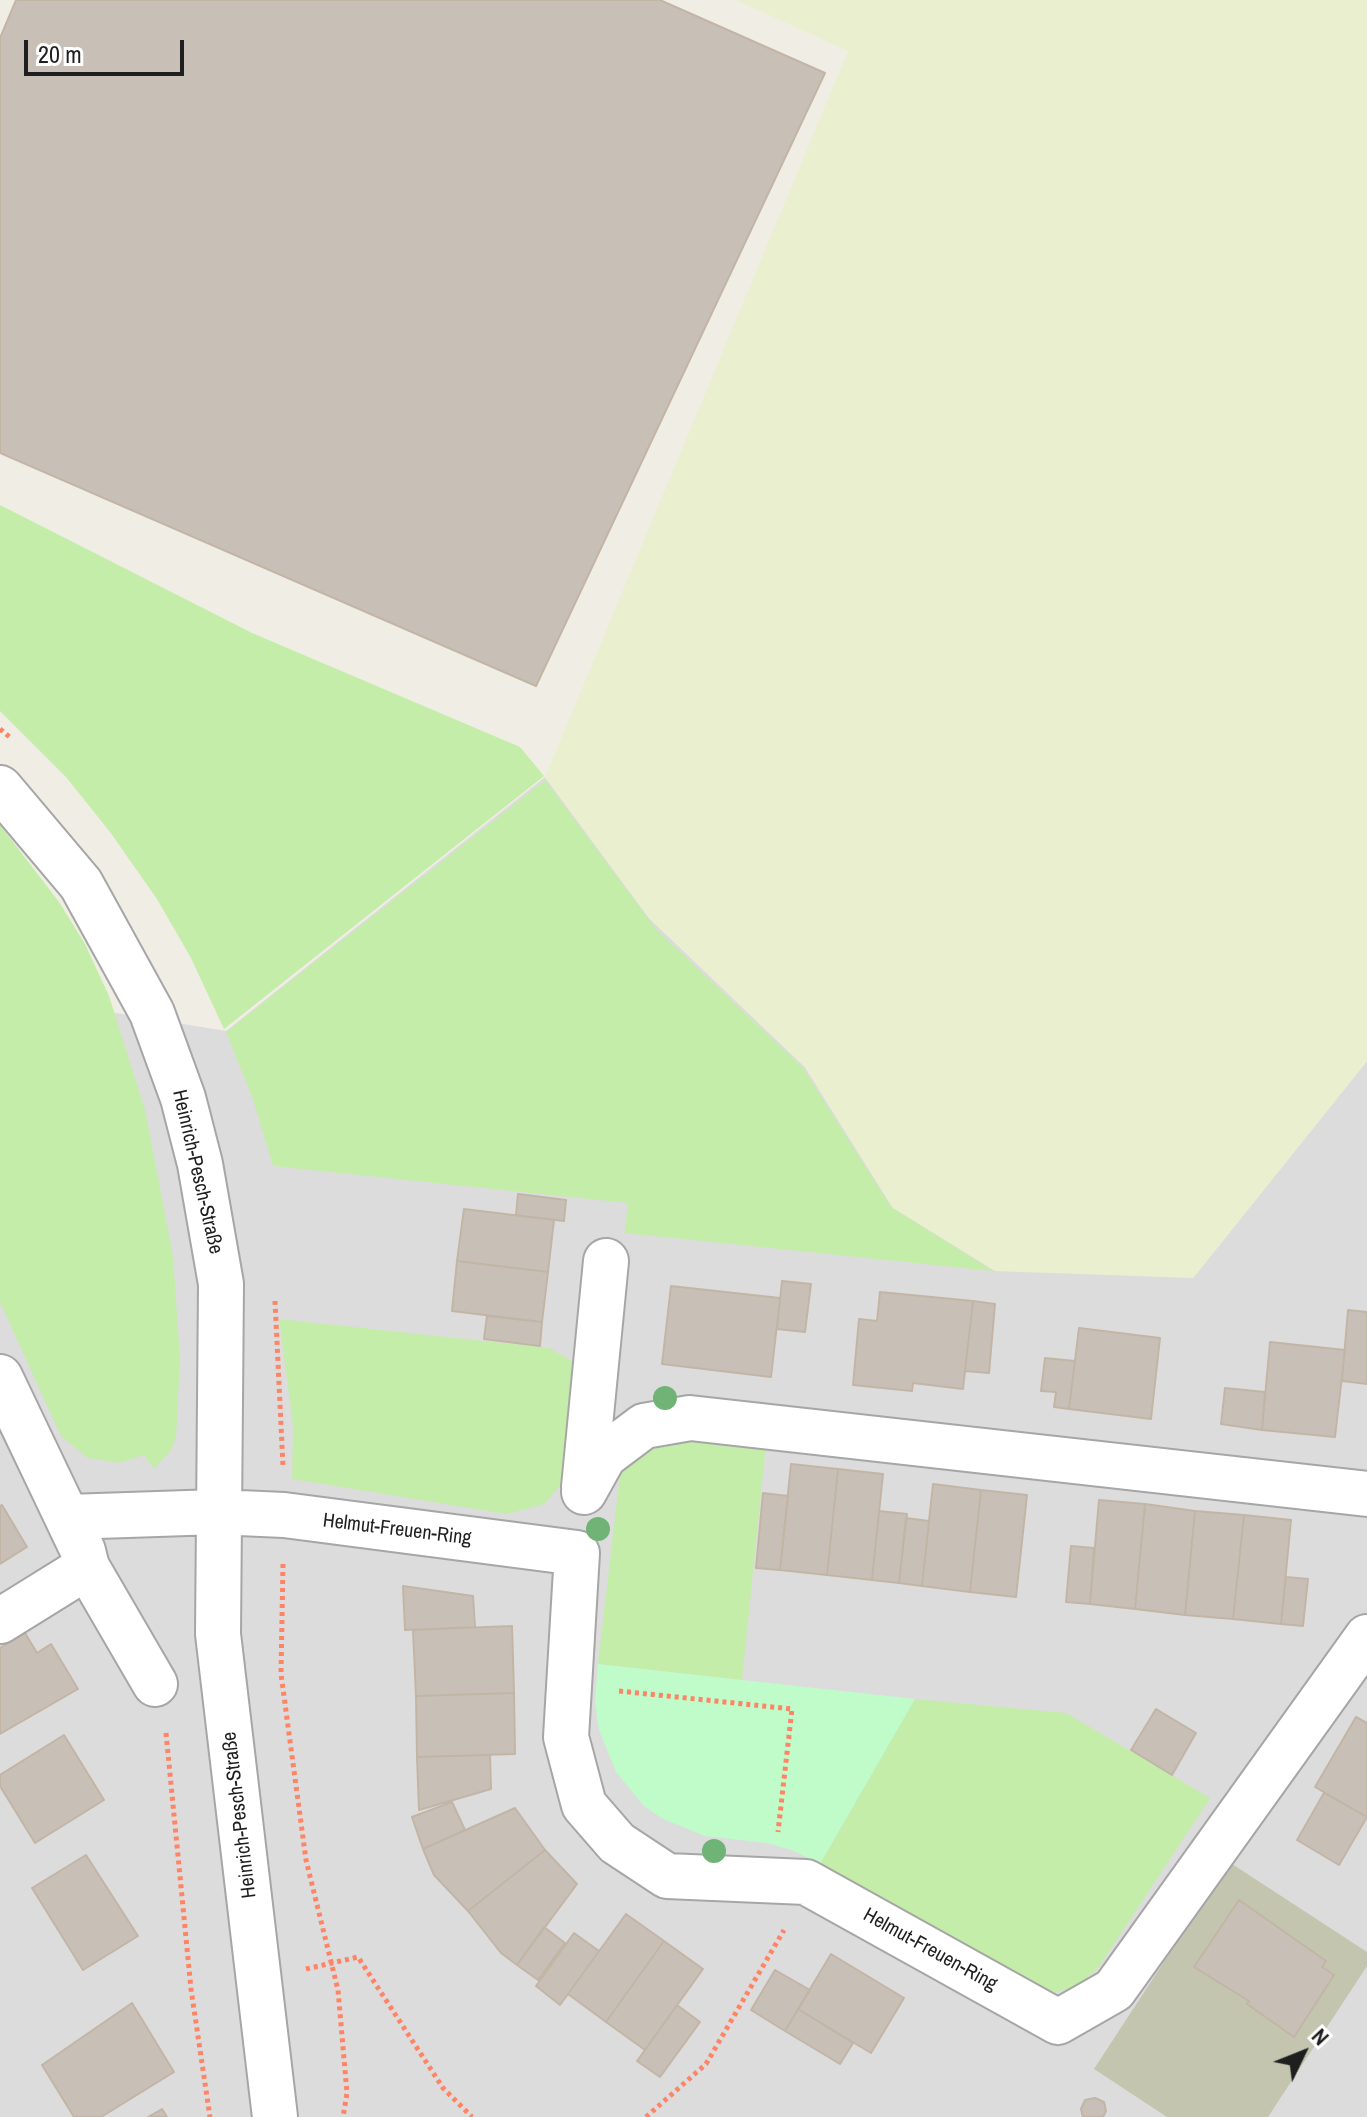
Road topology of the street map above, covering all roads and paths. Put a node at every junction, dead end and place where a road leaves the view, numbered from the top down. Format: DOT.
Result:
graph roads {
  1 [pos="0,788"];
  2 [pos="606,1261"];
  3 [pos="0,1377"];
  4 [pos="584,1492"];
  5 [pos="1367,1494"];
  6 [pos="217,1512"];
  7 [pos="68,1517"];
  8 [pos="577,1553"];
  9 [pos="87,1567"];
  10 [pos="0,1621"];
  11 [pos="1367,1637"];
  12 [pos="155,1684"];
  13 [pos="569,1685"];
  14 [pos="790,1882"];
  15 [pos="259,1981"];
  16 [pos="210,2117"];
  17 [pos="275,2117"];
  18 [pos="472,2117"];
  19 [pos="646,2117"];
  1 -- 6 [label="street, Heinrich-Pesch-Straße"];
  2 -- 4 [label="street, Helmut-Freuen-Ring"];
  3 -- 7 [label="street"];
  4 -- 5 [label="street, Helmut-Freuen-Ring"];
  4 -- 8 [label="street, Helmut-Freuen-Ring"];
  6 -- 7 [label="street"];
  6 -- 8 [label="street, Helmut-Freuen-Ring"];
  6 -- 15 [label="street, Heinrich-Pesch-Straße"];
  7 -- 9 [label="street"];
  8 -- 13 [label="street, Helmut-Freuen-Ring"];
  9 -- 10 [label="street"];
  9 -- 12 [label="street"];
  11 -- 14 [label="street, Helmut-Freuen-Ring"];
  12 -- 16 [label="path"];
  13 -- 14 [label="street, Helmut-Freuen-Ring"];
  13 -- 14 [label="path"];
  14 -- 19 [label="path"];
  15 -- 17 [label="street, Heinrich-Pesch-Straße"];
  15 -- 18 [label="path"];
}
